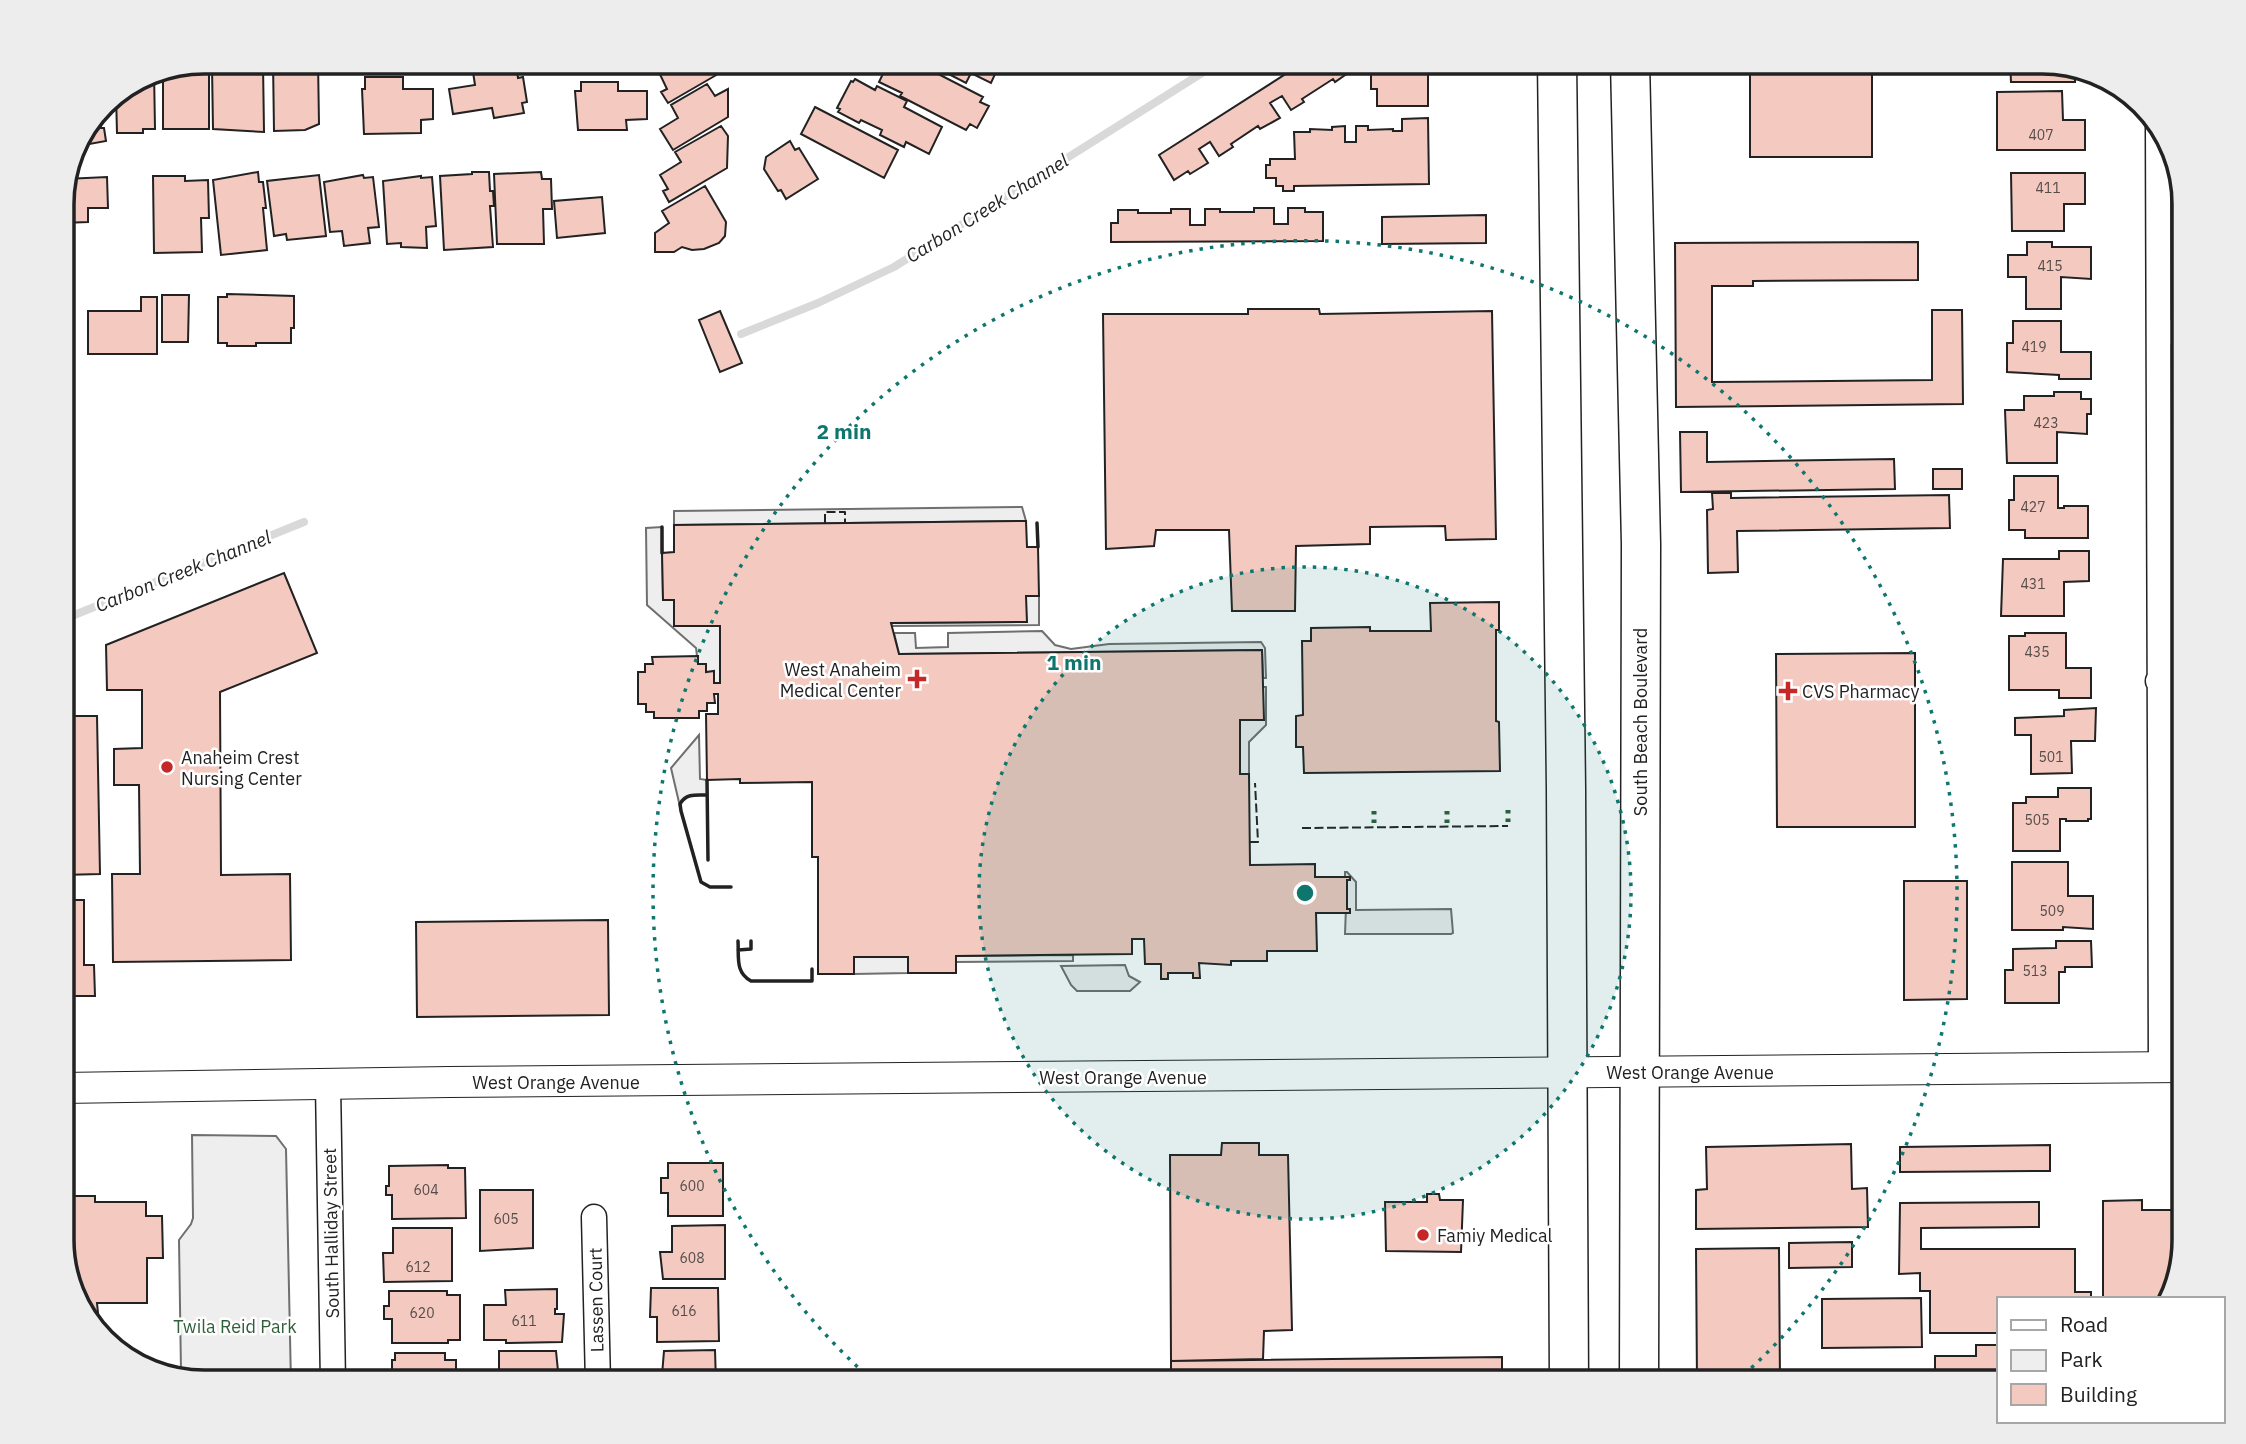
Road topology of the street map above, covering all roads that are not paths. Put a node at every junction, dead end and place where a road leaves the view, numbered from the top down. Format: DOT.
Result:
graph roads {
  1 [pos="1557,74"];
  2 [pos="1630,74"];
  3 [pos="2158,144"];
  4 [pos="2159,332"];
  5 [pos="2172,332"];
  6 [pos="2158,681"];
  7 [pos="2172,681"];
  8 [pos="2172,1041"];
  9 [pos="2172,1067"];
  10 [pos="1567,1072"];
  11 [pos="1639,1072"];
  12 [pos="328,1084"];
  13 [pos="74,1088"];
  14 [pos="594,1217"];
  15 [pos="333,1370"];
  16 [pos="598,1370"];
  17 [pos="1569,1370"];
  18 [pos="1639,1370"];
  1 -- 10 [label="main road"];
  2 -- 11 [label="main road, South Beach Boulevard"];
  3 -- 4 [label="street"];
  4 -- 5 [label="street"];
  4 -- 6 [label="street"];
  6 -- 7 [label="street"];
  6 -- 8 [label="street"];
  9 -- 11 [label="street, West Orange Avenue"];
  10 -- 11 [label="street, West Orange Avenue"];
  10 -- 12 [label="street, West Orange Avenue"];
  10 -- 17 [label="main road"];
  11 -- 18 [label="main road, South Beach Boulevard"];
  12 -- 13 [label="street, West Orange Avenue"];
  12 -- 15 [label="street, South Halliday Street"];
  14 -- 16 [label="street, Lassen Court"];
}
